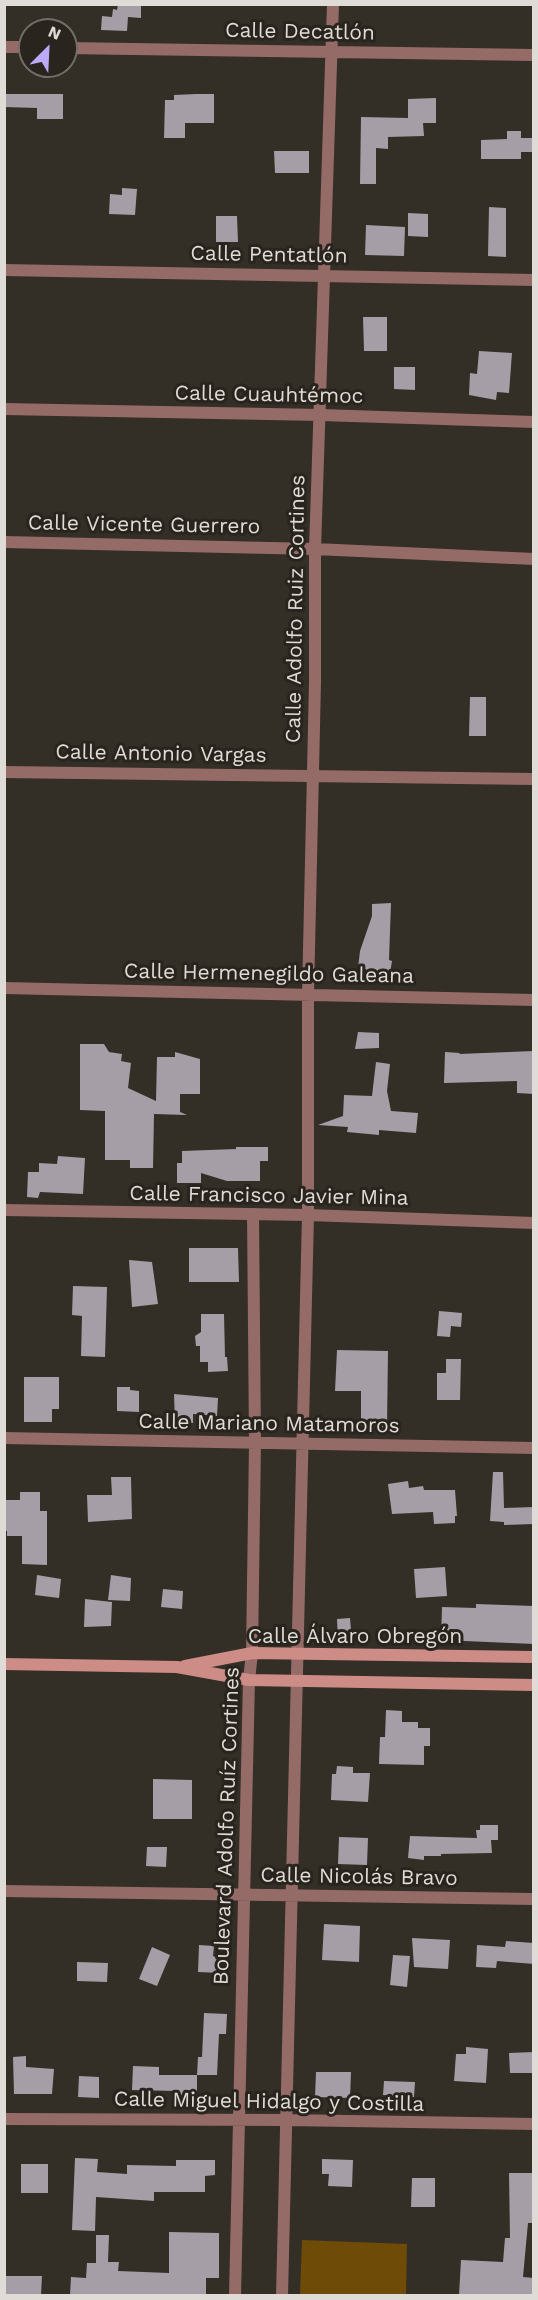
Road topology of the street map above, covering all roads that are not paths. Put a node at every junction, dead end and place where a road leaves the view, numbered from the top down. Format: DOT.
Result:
graph roads {
  1 [pos="333,4"];
  2 [pos="78,48"];
  3 [pos="332,52"];
  4 [pos="534,55"];
  5 [pos="4,270"];
  6 [pos="325,275"];
  7 [pos="534,280"];
  8 [pos="4,409"];
  9 [pos="321,415"];
  10 [pos="534,422"];
  11 [pos="4,542"];
  12 [pos="315,549"];
  13 [pos="534,559"];
  14 [pos="4,772"];
  15 [pos="312,776"];
  16 [pos="534,779"];
  17 [pos="4,988"];
  18 [pos="308,994"];
  19 [pos="534,1000"];
  20 [pos="4,1210"];
  21 [pos="253,1214"];
  22 [pos="308,1215"];
  23 [pos="534,1223"];
  24 [pos="4,1438"];
  25 [pos="255,1443"];
  26 [pos="303,1445"];
  27 [pos="534,1448"];
  28 [pos="252,1653"];
  29 [pos="299,1654"];
  30 [pos="534,1657"];
  31 [pos="4,1664"];
  32 [pos="177,1667"];
  33 [pos="249,1680"];
  34 [pos="298,1681"];
  35 [pos="534,1685"];
  36 [pos="4,1891"];
  37 [pos="244,1894"];
  38 [pos="292,1895"];
  39 [pos="534,1899"];
  40 [pos="4,2119"];
  41 [pos="238,2120"];
  42 [pos="287,2120"];
  43 [pos="534,2124"];
  44 [pos="236,2295"];
  45 [pos="282,2295"];
  1 -- 3 [label="street, Calle Adolfo Ruiz Cortines"];
  2 -- 3 [label="street, Calle Decatlón"];
  3 -- 4 [label="street, Calle Decatlón"];
  3 -- 6 [label="street, Calle Adolfo Ruiz Cortines"];
  5 -- 6 [label="street, Calle Pentatlón"];
  6 -- 7 [label="street, Calle Pentatlón"];
  6 -- 9 [label="street, Calle Adolfo Ruiz Cortines"];
  8 -- 9 [label="street, Calle Cuauhtémoc"];
  9 -- 10 [label="street, Calle Cuauhtémoc"];
  9 -- 12 [label="street, Calle Adolfo Ruiz Cortines"];
  11 -- 12 [label="street, Calle Vicente Guerrero"];
  12 -- 13 [label="street, Calle Vicente Guerrero"];
  12 -- 15 [label="street, Calle Adolfo Ruiz Cortines"];
  14 -- 15 [label="street, Calle Antonio Vargas"];
  15 -- 16 [label="street, Calle Antonio Vargas"];
  15 -- 18 [label="street, Calle Adolfo Ruiz Cortines"];
  17 -- 18 [label="street, Calle Hermenegildo Galeana"];
  18 -- 19 [label="street, Calle Hermenegildo Galeana"];
  18 -- 22 [label="street, Calle Adolfo Ruiz Cortines"];
  20 -- 21 [label="street, Calle Francisco Javier Mina"];
  21 -- 22 [label="street, Calle Francisco Javier Mina"];
  21 -- 25 [label="street, Boulevard Adolfo Ruíz Cortines"];
  22 -- 23 [label="street, Calle Francisco Javier Mina"];
  22 -- 26 [label="street, Calle Adolfo Ruiz Cortines"];
  24 -- 25 [label="street, Calle Mariano Matamoros"];
  25 -- 26 [label="street, Calle Mariano Matamoros"];
  25 -- 28 [label="street, Boulevard Adolfo Ruíz Cortines"];
  26 -- 27 [label="street, Calle Mariano Matamoros"];
  26 -- 29 [label="street, Calle Adolfo Ruiz Cortines"];
  28 -- 29 [label="street, Calle Álvaro Obregón"];
  28 -- 32 [label="street, Calle Álvaro Obregón"];
  28 -- 33 [label="street, Boulevard Adolfo Ruíz Cortines"];
  29 -- 30 [label="street, Calle Álvaro Obregón"];
  29 -- 34 [label="street"];
  31 -- 32 [label="street, Calle Álvaro Obregón"];
  32 -- 33 [label="street, Calle Álvaro Obregón"];
  33 -- 34 [label="street, Calle Álvaro Obregón"];
  33 -- 37 [label="street, Boulevard Adolfo Ruíz Cortines"];
  34 -- 35 [label="street, Calle Álvaro Obregón"];
  34 -- 38 [label="street"];
  36 -- 37 [label="street, Calle Nicolás Bravo"];
  37 -- 38 [label="street, Calle Nicolás Bravo"];
  37 -- 41 [label="street, Boulevard Adolfo Ruíz Cortines"];
  38 -- 39 [label="street, Calle Nicolás Bravo"];
  38 -- 42 [label="street"];
  40 -- 41 [label="street, Calle Miguel Hidalgo y Costilla"];
  41 -- 42 [label="street, Calle Miguel Hidalgo y Costilla"];
  41 -- 44 [label="street, Boulevard Adolfo Ruíz Cortines"];
  42 -- 43 [label="street, Calle Miguel Hidalgo y Costilla"];
  42 -- 45 [label="street"];
}
